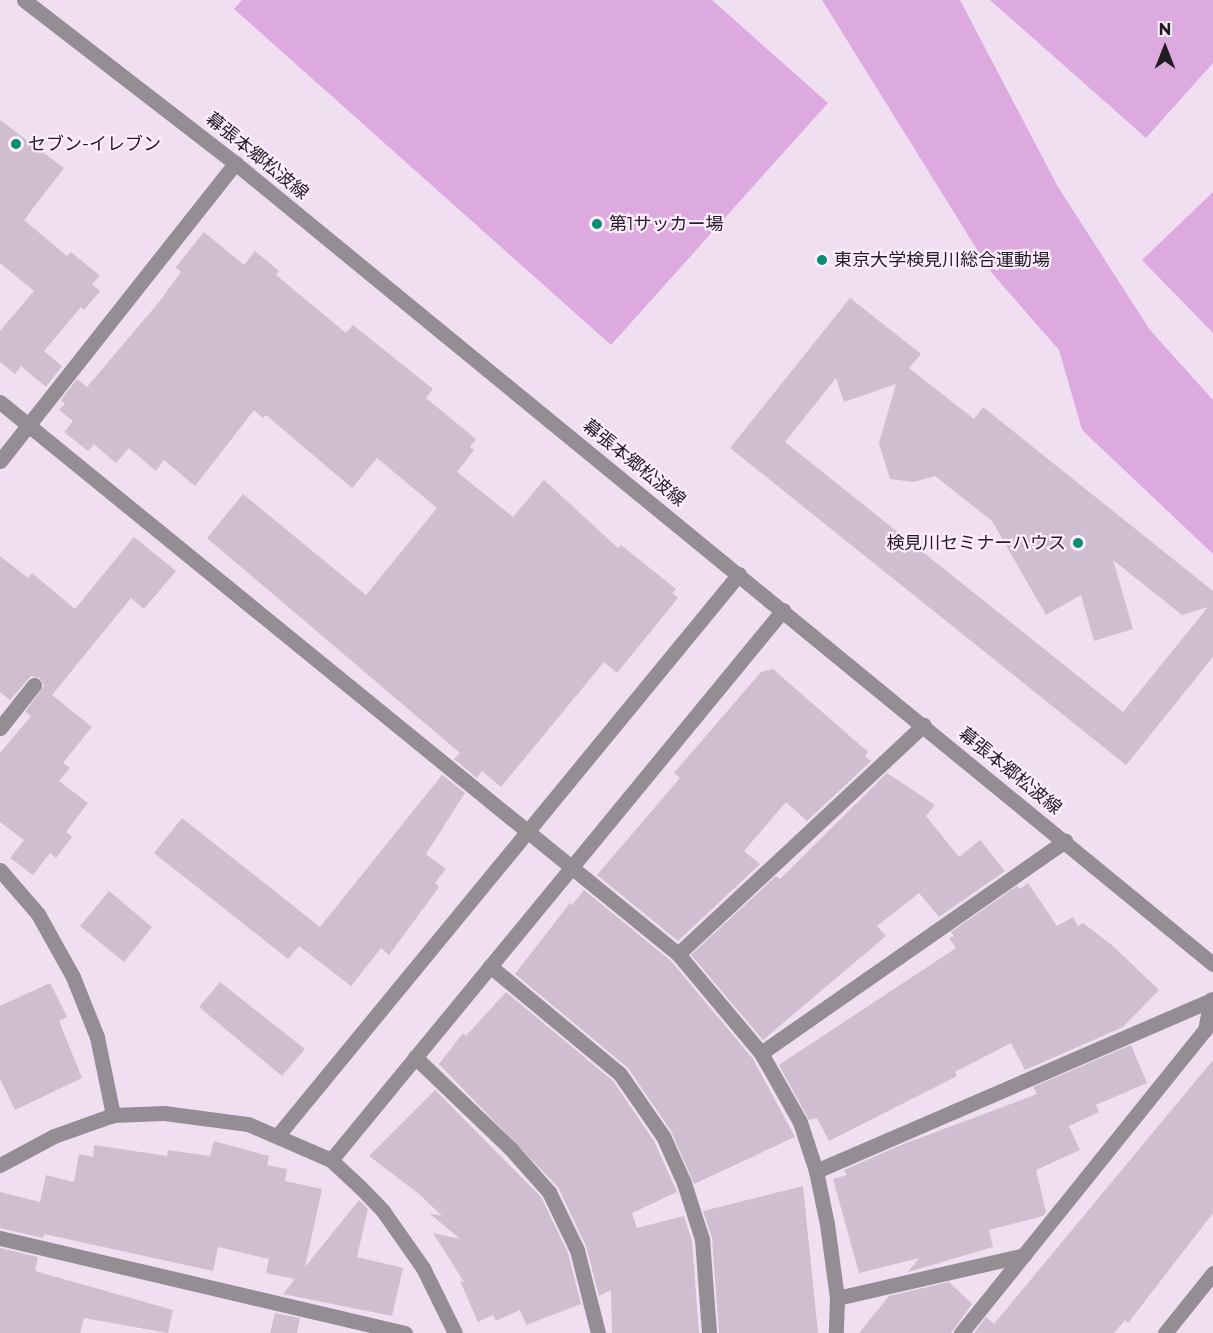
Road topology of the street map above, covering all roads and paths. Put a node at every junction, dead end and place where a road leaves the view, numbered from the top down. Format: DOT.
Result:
graph roads {
  1 [pos="24,0"];
  2 [pos="235,163"];
  3 [pos="0,402"];
  4 [pos="29,425"];
  5 [pos="0,461"];
  6 [pos="739,574"];
  7 [pos="783,610"];
  8 [pos="34,685"];
  9 [pos="924,725"];
  10 [pos="0,728"];
  11 [pos="527,831"];
  12 [pos="1065,841"];
  13 [pos="571,867"];
  14 [pos="0,870"];
  15 [pos="678,954"];
  16 [pos="1213,964"];
  17 [pos="490,966"];
  18 [pos="1212,1000"];
  19 [pos="761,1053"];
  20 [pos="415,1057"];
  21 [pos="112,1115"];
  22 [pos="278,1135"];
  23 [pos="331,1160"];
  24 [pos="0,1165"];
  25 [pos="816,1171"];
  26 [pos="0,1238"];
  27 [pos="1024,1255"];
  28 [pos="1213,1273"];
  29 [pos="837,1298"];
  30 [pos="405,1333"];
  31 [pos="455,1333"];
  32 [pos="598,1333"];
  33 [pos="709,1333"];
  34 [pos="836,1333"];
  35 [pos="961,1333"];
  36 [pos="1165,1333"];
  1 -- 2 [label="street, 幕張本郷松波線"];
  2 -- 4 [label="street"];
  2 -- 6 [label="street, 幕張本郷松波線"];
  3 -- 4 [label="street"];
  4 -- 5 [label="street"];
  4 -- 11 [label="street"];
  6 -- 7 [label="street, 幕張本郷松波線"];
  6 -- 11 [label="street"];
  7 -- 9 [label="street, 幕張本郷松波線"];
  7 -- 13 [label="street"];
  8 -- 10 [label="street"];
  9 -- 12 [label="street, 幕張本郷松波線"];
  9 -- 15 [label="street"];
  11 -- 13 [label="street"];
  11 -- 22 [label="street"];
  12 -- 16 [label="street, 幕張本郷松波線"];
  12 -- 19 [label="street"];
  13 -- 15 [label="street"];
  13 -- 17 [label="street"];
  14 -- 21 [label="street"];
  15 -- 19 [label="street"];
  17 -- 20 [label="street"];
  17 -- 33 [label="street"];
  18 -- 25 [label="street"];
  18 -- 27 [label="street"];
  19 -- 25 [label="street"];
  20 -- 23 [label="street"];
  20 -- 32 [label="street"];
  21 -- 22 [label="street"];
  21 -- 24 [label="street"];
  22 -- 23 [label="street"];
  23 -- 31 [label="street"];
  25 -- 29 [label="street"];
  26 -- 30 [label="street"];
  27 -- 29 [label="street"];
  27 -- 35 [label="street"];
  28 -- 36 [label="street"];
  29 -- 34 [label="street"];
}
